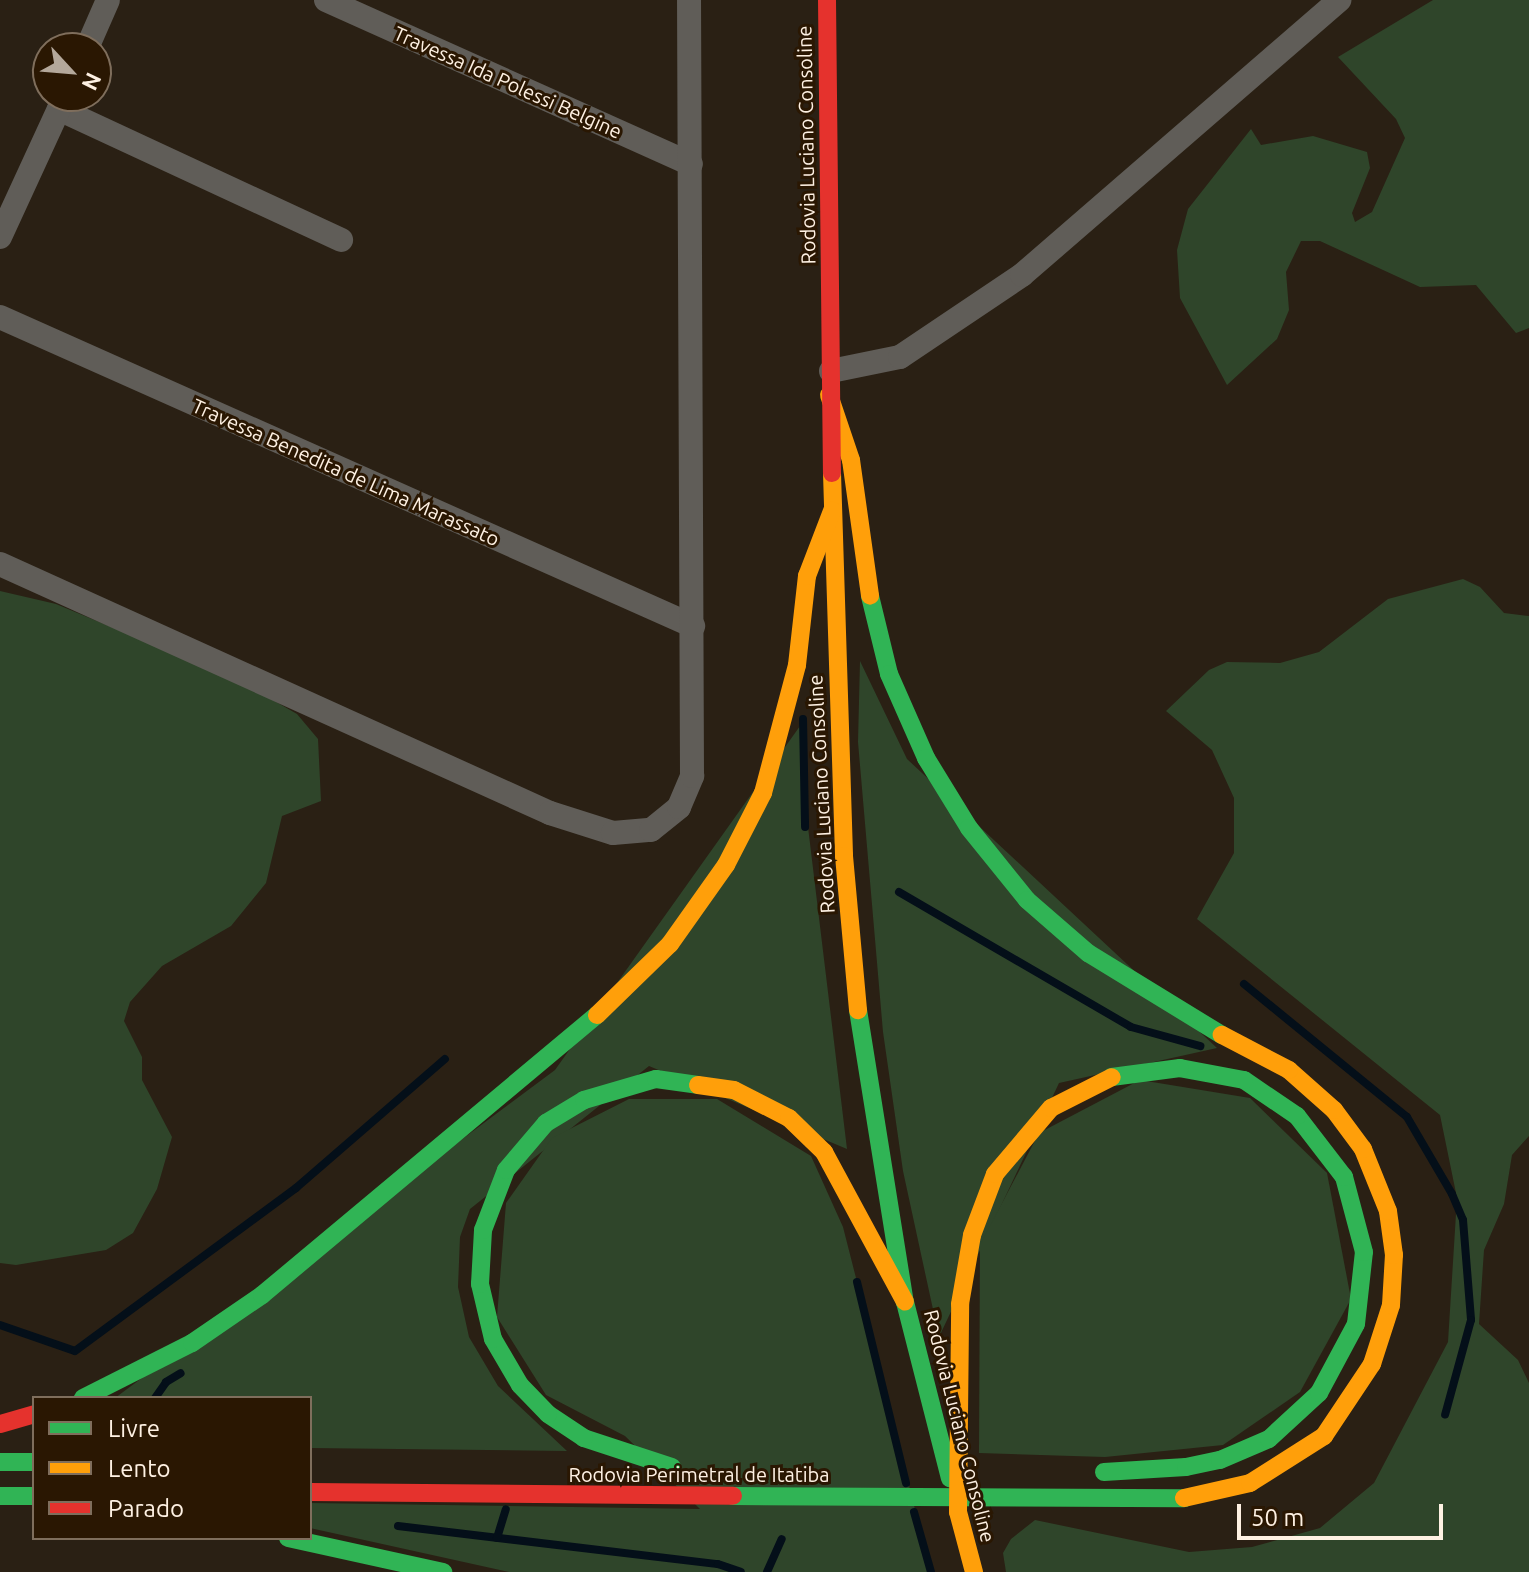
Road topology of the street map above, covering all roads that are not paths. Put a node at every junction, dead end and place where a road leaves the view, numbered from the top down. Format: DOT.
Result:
graph roads {
  1 [pos="108,0"];
  2 [pos="326,0"];
  3 [pos="689,0"];
  4 [pos="827,0"];
  5 [pos="1339,0"];
  6 [pos="94,32"];
  7 [pos="57,112"];
  8 [pos="82,112"];
  9 [pos="691,164"];
  10 [pos="0,237"];
  11 [pos="341,240"];
  12 [pos="0,317"];
  13 [pos="830,383"];
  14 [pos="832,511"];
  15 [pos="0,564"];
  16 [pos="693,626"];
  17 [pos="905,1302"];
  18 [pos="87,1396"];
  19 [pos="32,1415"];
  20 [pos="0,1424"];
  21 [pos="0,1462"];
  22 [pos="32,1462"];
  23 [pos="609,1467"];
  24 [pos="921,1470"];
  25 [pos="985,1471"];
  26 [pos="1080,1473"];
  27 [pos="312,1492"];
  28 [pos="0,1496"];
  29 [pos="32,1496"];
  30 [pos="958,1512"];
  31 [pos="297,1540"];
  32 [pos="443,1572"];
  33 [pos="974,1572"];
  1 -- 6 [label="street"];
  2 -- 9 [label="street, Travessa Ida Polessi Belgine"];
  3 -- 9 [label="street"];
  4 -- 13 [label="main road, Rodovia Luciano Consoline"];
  5 -- 13 [label="street"];
  7 -- 10 [label="street"];
  8 -- 11 [label="street"];
  9 -- 16 [label="street"];
  12 -- 16 [label="street, Travessa Benedita de Lima Marassato"];
  13 -- 14 [label="main road, Rodovia Luciano Consoline"];
  13 -- 27 [label="main road, Rodovia Perimetral de Itatiba"];
  14 -- 17 [label="main road, Rodovia Luciano Consoline"];
  14 -- 18 [label="main road"];
  15 -- 16 [label="street"];
  17 -- 23 [label="main road, Rodovia Perimetral de Itatiba"];
  17 -- 30 [label="main road, Rodovia Luciano Consoline"];
  19 -- 20 [label="main road"];
  21 -- 22 [label="main road"];
  24 -- 25 [label="main road"];
  26 -- 30 [label="main road"];
  28 -- 29 [label="main road"];
  30 -- 33 [label="main road, Rodovia Luciano Consoline"];
  31 -- 32 [label="main road"];
}
